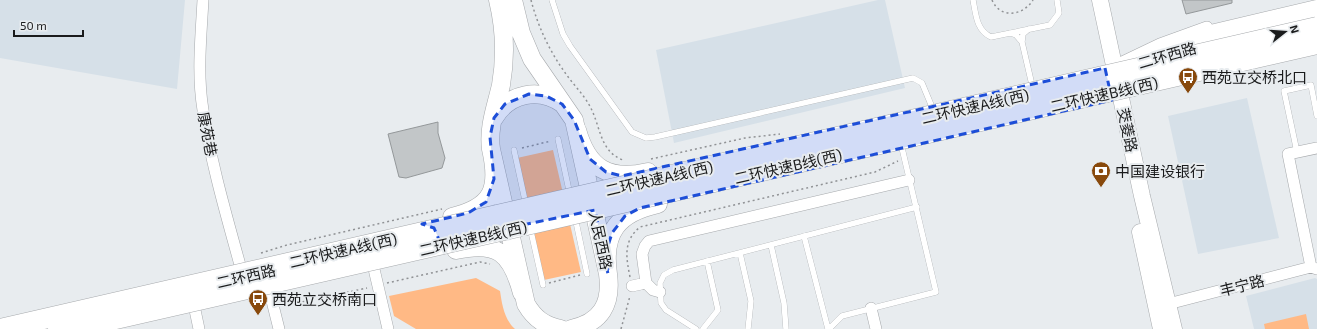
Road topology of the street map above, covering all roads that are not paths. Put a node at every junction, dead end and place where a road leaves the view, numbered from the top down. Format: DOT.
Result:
graph roads {
  1 [pos="203,0"];
  2 [pos="498,0"];
  3 [pos="513,0"];
  4 [pos="552,0"];
  5 [pos="973,0"];
  6 [pos="1057,0"];
  7 [pos="1090,0"];
  8 [pos="1100,0"];
  9 [pos="1317,1"];
  10 [pos="1317,10"];
  11 [pos="1317,18"];
  12 [pos="1317,27"];
  13 [pos="1029,29"];
  14 [pos="1009,33"];
  15 [pos="1022,42"];
  16 [pos="1317,44"];
  17 [pos="1317,52"];
  18 [pos="1164,54"];
  19 [pos="1113,83"];
  20 [pos="1032,85"];
  21 [pos="1077,91"];
  22 [pos="932,108"];
  23 [pos="569,111"];
  24 [pos="1317,116"];
  25 [pos="491,127"];
  26 [pos="577,130"];
  27 [pos="558,139"];
  28 [pos="902,148"];
  29 [pos="1317,148"];
  30 [pos="491,149"];
  31 [pos="514,150"];
  32 [pos="1297,152"];
  33 [pos="707,159"];
  34 [pos="909,180"];
  35 [pos="714,191"];
  36 [pos="917,207"];
  37 [pos="422,224"];
  38 [pos="804,236"];
  39 [pos="771,244"];
  40 [pos="740,253"];
  41 [pos="428,256"];
  42 [pos="707,261"];
  43 [pos="240,265"];
  44 [pos="1314,268"];
  45 [pos="587,274"];
  46 [pos="608,274"];
  47 [pos="376,277"];
  48 [pos="646,283"];
  49 [pos="543,285"];
  50 [pos="632,286"];
  51 [pos="660,292"];
  52 [pos="522,293"];
  53 [pos="609,296"];
  54 [pos="272,300"];
  55 [pos="1168,304"];
  56 [pos="871,308"];
  57 [pos="195,310"];
  58 [pos="531,312"];
  59 [pos="0,320"];
  60 [pos="0,328"];
  61 [pos="13,329"];
  62 [pos="57,329"];
  63 [pos="72,329"];
  64 [pos="110,329"];
  65 [pos="199,329"];
  66 [pos="279,329"];
  67 [pos="388,329"];
  68 [pos="545,329"];
  69 [pos="561,329"];
  70 [pos="571,329"];
  71 [pos="602,329"];
  72 [pos="696,329"];
  73 [pos="703,329"];
  74 [pos="748,329"];
  75 [pos="786,329"];
  76 [pos="828,329"];
  77 [pos="876,329"];
  78 [pos="1162,329"];
  79 [pos="1174,329"];
  1 -- 43 [label="street, 康苑巷"];
  2 -- 25 [label="main road, 人民西路"];
  3 -- 23 [label="main road, 人民西路"];
  4 -- 22 [label="lane"];
  5 -- 14 [label="lane"];
  6 -- 13 [label="lane"];
  7 -- 19 [label="street, 茭菱路"];
  8 -- 19 [label="street, 茭菱路"];
  9 -- 19 [label="street"];
  10 -- 18 [label="highway"];
  11 -- 18 [label="main road, 二环西路"];
  12 -- 60 [label="highway, 二环快速A线(西), bridge"];
  13 -- 14 [label="lane"];
  13 -- 15 [label="lane"];
  14 -- 15 [label="lane"];
  15 -- 20 [label="lane"];
  16 -- 63 [label="highway, 二环快速B线(西), bridge"];
  17 -- 19 [label="main road, 二环西路"];
  18 -- 19 [label="main road, 二环西路"];
  19 -- 20 [label="main road"];
  19 -- 21 [label="main road, 二环西路"];
  19 -- 28 [label="main road"];
  19 -- 55 [label="street, 茭菱路"];
  19 -- 78 [label="street, 茭菱路"];
  20 -- 22 [label="main road"];
  21 -- 61 [label="main road, 二环西路, bridge"];
  21 -- 62 [label="main road, 二环西路, bridge"];
  22 -- 33 [label="main road"];
  23 -- 25 [label="main road, 人民西路"];
  23 -- 26 [label="main road, 人民西路"];
  24 -- 32 [label="lane"];
  25 -- 30 [label="main road, 人民西路"];
  26 -- 33 [label="main road"];
  26 -- 46 [label="main road, 人民西路"];
  27 -- 45 [label="lane"];
  28 -- 34 [label="lane"];
  28 -- 35 [label="main road"];
  29 -- 32 [label="street"];
  30 -- 37 [label="main road"];
  30 -- 52 [label="main road, 人民西路"];
  31 -- 49 [label="lane"];
  32 -- 44 [label="street"];
  33 -- 35 [label="main road"];
  34 -- 36 [label="lane"];
  34 -- 48 [label="street"];
  35 -- 46 [label="main road"];
  36 -- 38 [label="lane"];
  36 -- 56 [label="lane"];
  37 -- 41 [label="main road"];
  37 -- 43 [label="main road"];
  38 -- 39 [label="lane"];
  38 -- 76 [label="lane"];
  39 -- 40 [label="lane"];
  39 -- 75 [label="lane"];
  40 -- 42 [label="lane"];
  40 -- 74 [label="lane"];
  41 -- 47 [label="main road"];
  41 -- 52 [label="main road"];
  42 -- 51 [label="lane"];
  42 -- 73 [label="lane"];
  43 -- 59 [label="main road"];
  44 -- 55 [label="street, 丰宁路"];
  46 -- 53 [label="main road, 人民西路"];
  47 -- 54 [label="main road"];
  47 -- 67 [label="street"];
  48 -- 50 [label="street"];
  48 -- 51 [label="street"];
  51 -- 72 [label="lane"];
  52 -- 58 [label="main road, 人民西路"];
  53 -- 70 [label="main road"];
  53 -- 71 [label="main road, 人民西路"];
  54 -- 57 [label="main road"];
  54 -- 66 [label="street"];
  55 -- 79 [label="street, 茭菱路"];
  56 -- 76 [label="lane"];
  56 -- 77 [label="street"];
  57 -- 64 [label="main road"];
  57 -- 65 [label="street"];
  58 -- 68 [label="main road"];
  58 -- 69 [label="main road, 人民西路"];
}
